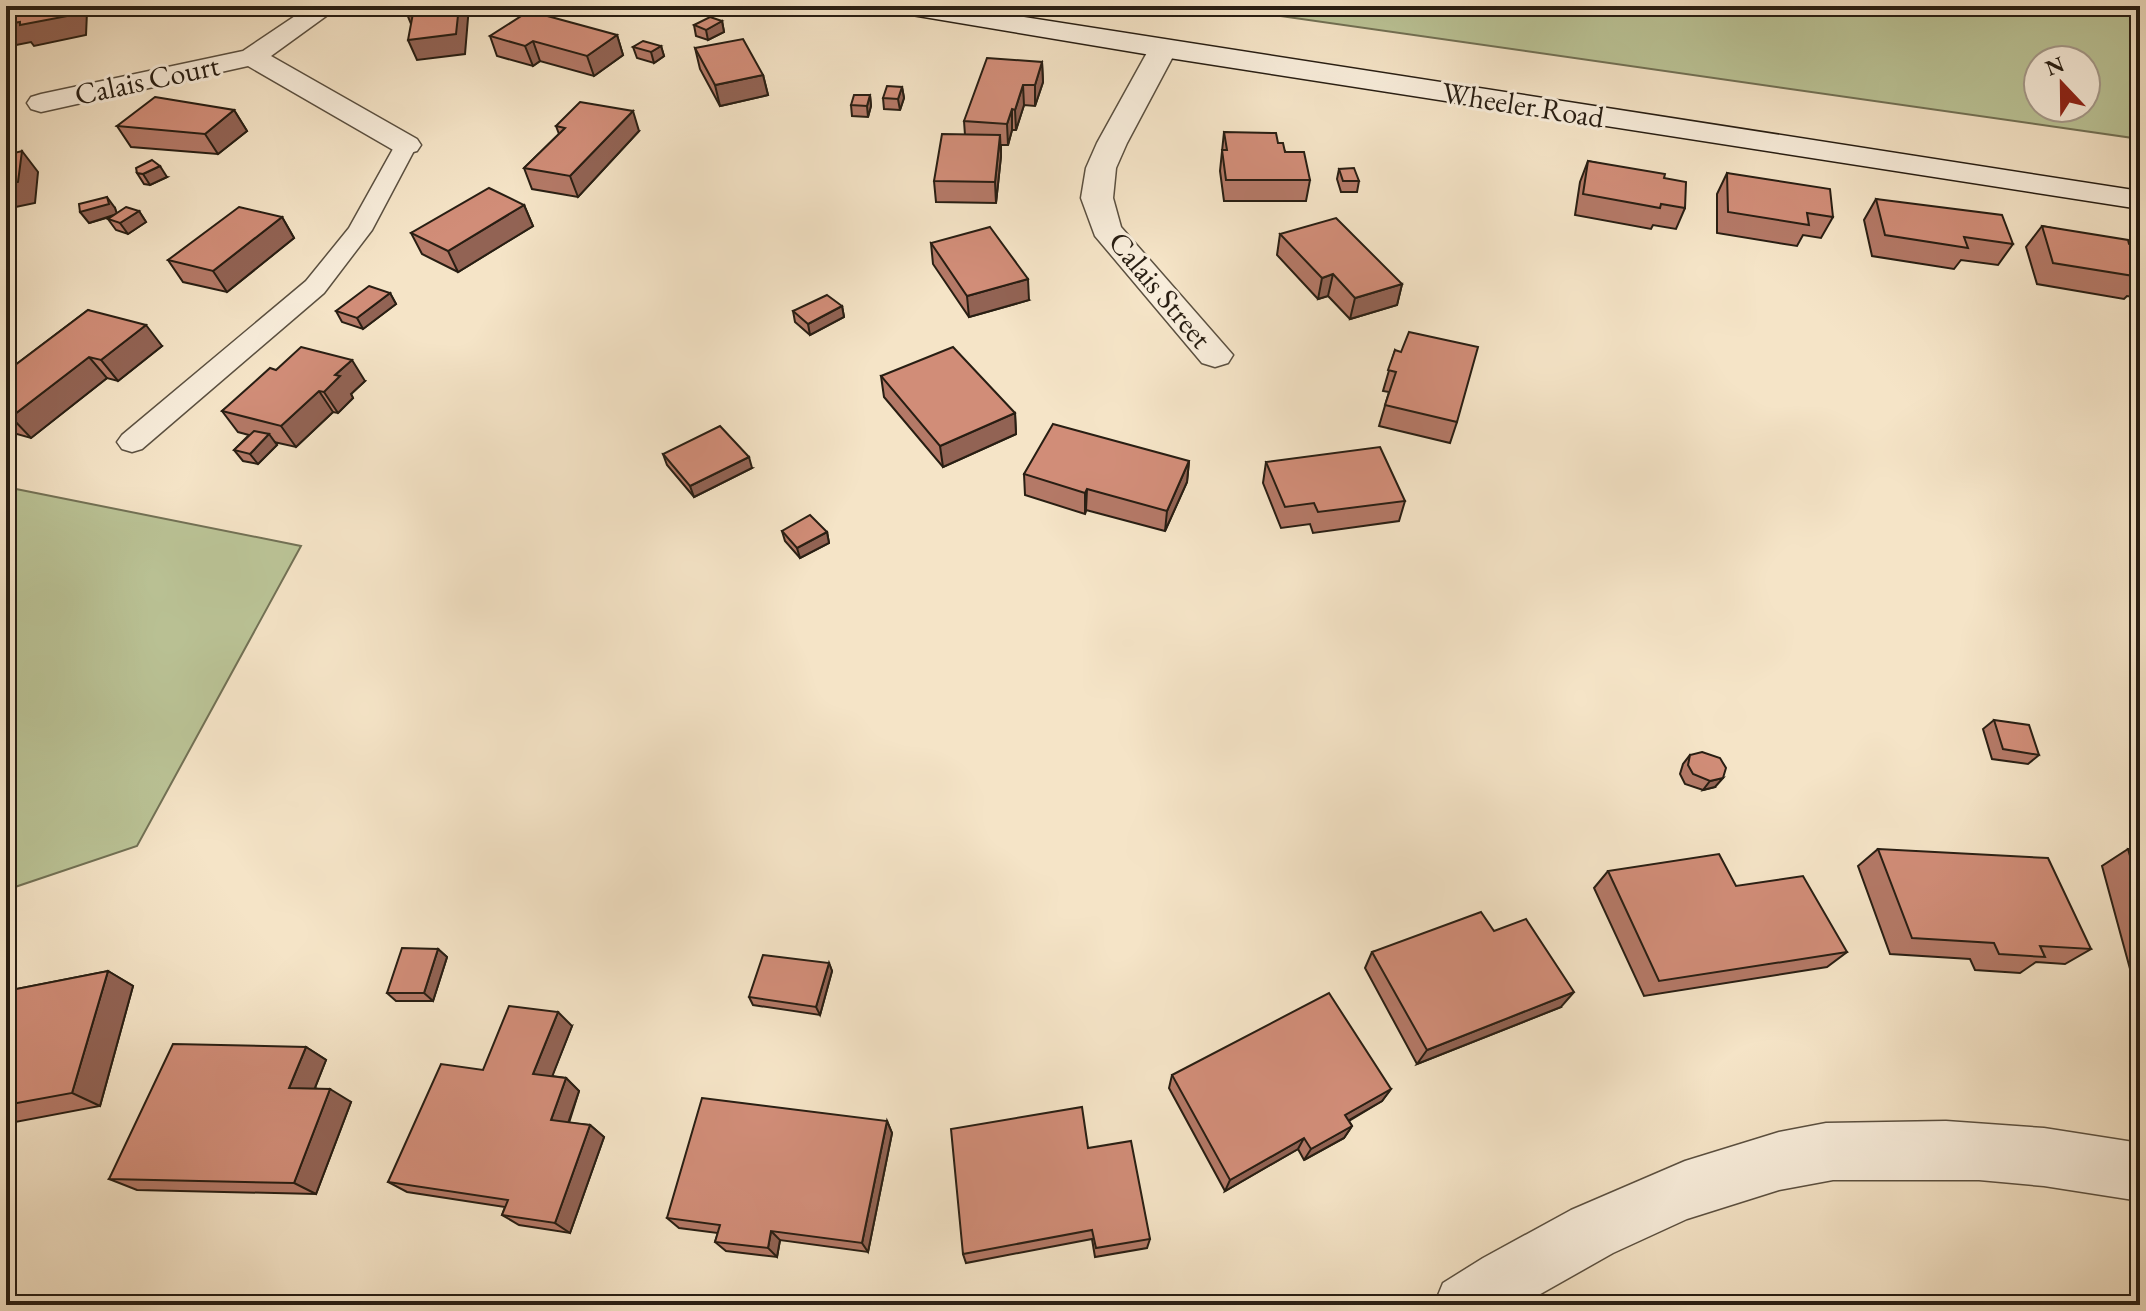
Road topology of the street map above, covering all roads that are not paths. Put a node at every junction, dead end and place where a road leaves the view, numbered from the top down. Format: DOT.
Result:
graph roads {
  1 [pos="327,6"];
  2 [pos="906,6"];
  3 [pos="1163,49"];
  4 [pos="252,57"];
  5 [pos="41,103"];
  6 [pos="406,145"];
  7 [pos="2140,200"];
  8 [pos="1215,355"];
  9 [pos="132,442"];
  10 [pos="2140,1172"];
  11 [pos="1465,1305"];
  1 -- 4 [label="street, Calais Court"];
  2 -- 3 [label="street, Wheeler Road"];
  3 -- 7 [label="street, Wheeler Road"];
  3 -- 8 [label="street, Calais Street"];
  4 -- 5 [label="street, Calais Court"];
  4 -- 6 [label="street, Calais Court"];
  6 -- 9 [label="lane"];
  10 -- 11 [label="street"];
}
